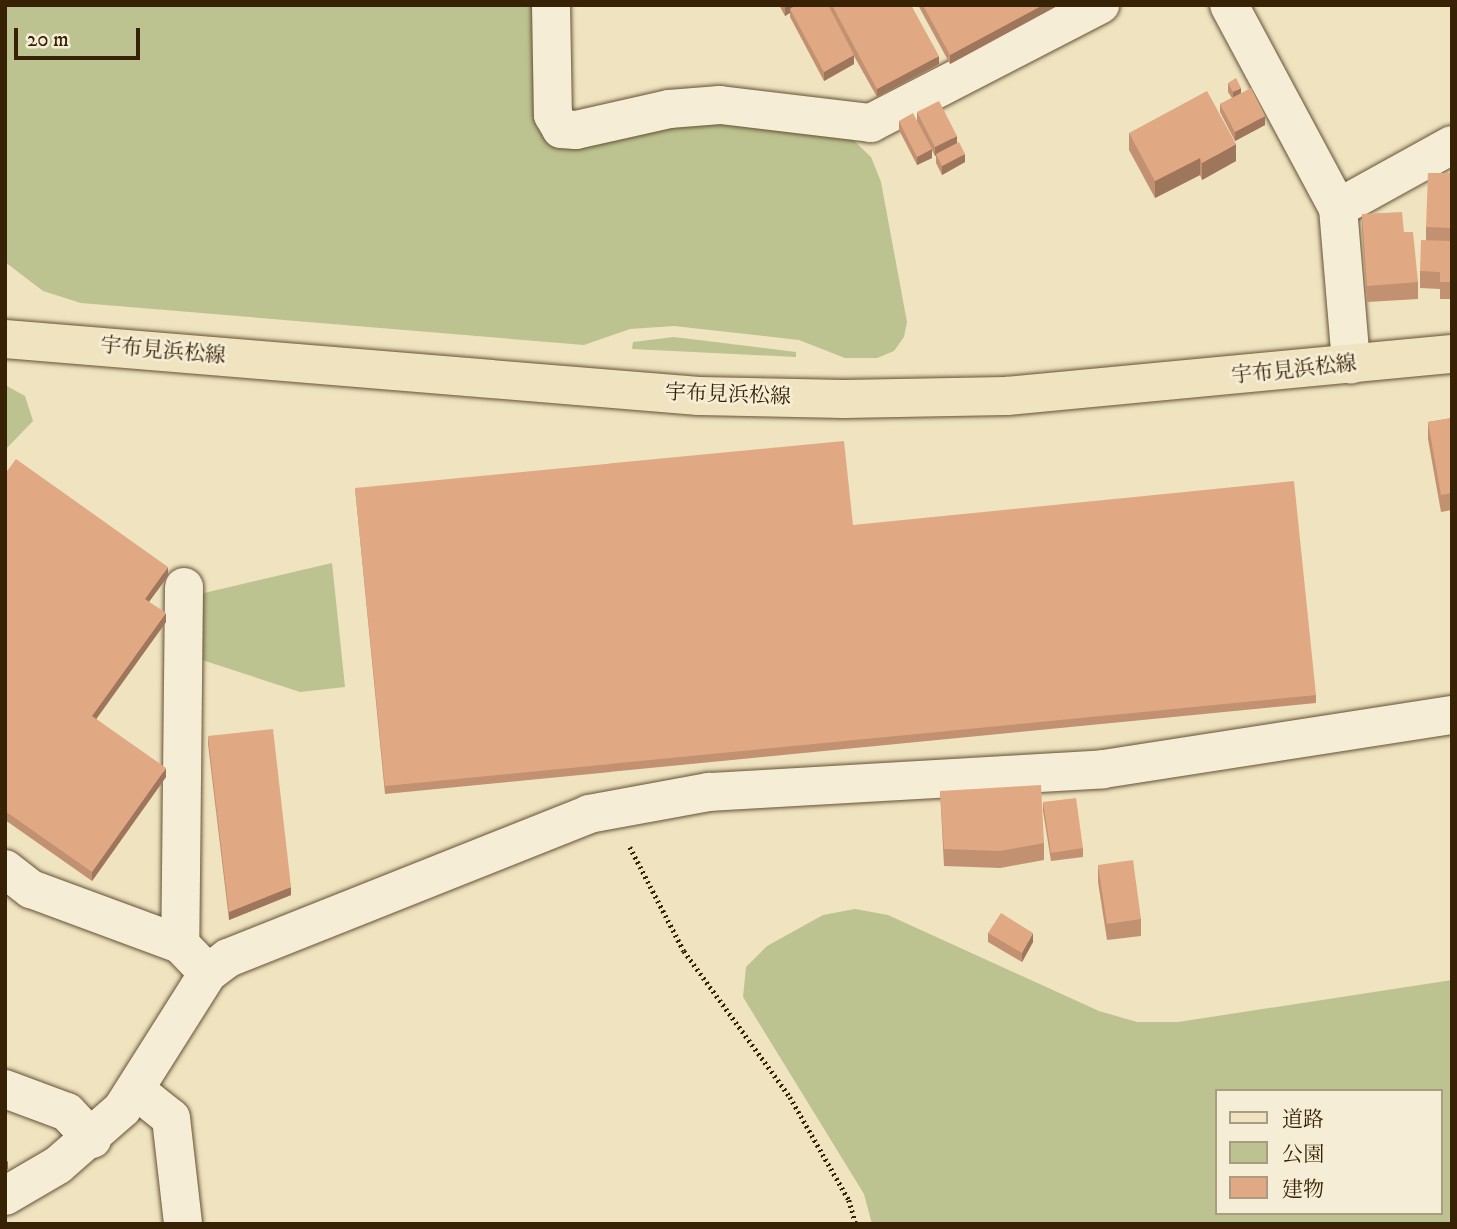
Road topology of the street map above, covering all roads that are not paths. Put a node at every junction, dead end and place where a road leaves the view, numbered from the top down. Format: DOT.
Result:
graph roads {
  1 [pos="551,5"];
  2 [pos="1100,5"];
  3 [pos="1229,5"];
  4 [pos="1452,145"];
  5 [pos="1338,208"];
  6 [pos="5,339"];
  7 [pos="1452,354"];
  8 [pos="1351,364"];
  9 [pos="184,587"];
  10 [pos="1452,715"];
  11 [pos="5,869"];
  12 [pos="180,944"];
  13 [pos="208,972"];
  14 [pos="5,1089"];
  15 [pos="136,1091"];
  16 [pos="92,1139"];
  17 [pos="5,1196"];
  18 [pos="183,1224"];
  1 -- 2 [label="street"];
  3 -- 5 [label="street"];
  4 -- 5 [label="street"];
  5 -- 8 [label="street"];
  6 -- 8 [label="main road, 宇布見浜松線"];
  7 -- 8 [label="main road, 宇布見浜松線"];
  9 -- 12 [label="street"];
  10 -- 13 [label="street"];
  11 -- 12 [label="street"];
  12 -- 13 [label="street"];
  13 -- 15 [label="street"];
  14 -- 16 [label="street"];
  15 -- 16 [label="street"];
  15 -- 18 [label="street"];
  16 -- 17 [label="street"];
}
